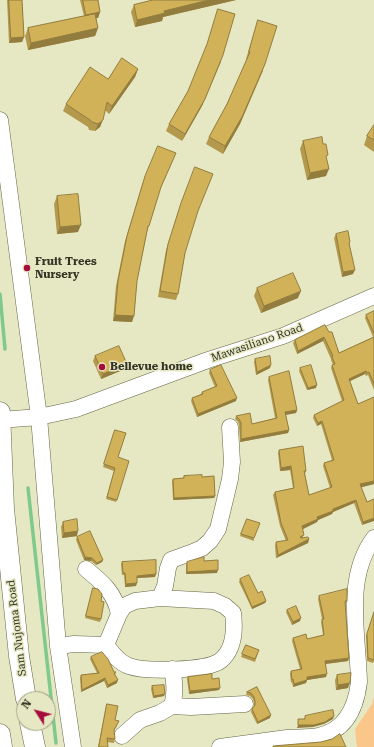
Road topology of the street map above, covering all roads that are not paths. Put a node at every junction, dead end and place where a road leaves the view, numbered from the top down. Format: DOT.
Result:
graph roads {
  1 [pos="0,120"];
  2 [pos="374,296"];
  3 [pos="39,417"];
  4 [pos="0,418"];
  5 [pos="230,427"];
  6 [pos="374,538"];
  7 [pos="86,570"];
  8 [pos="160,598"];
  9 [pos="118,614"];
  10 [pos="58,646"];
  11 [pos="106,646"];
  12 [pos="172,669"];
  13 [pos="25,691"];
  14 [pos="245,704"];
  15 [pos="172,706"];
  16 [pos="32,731"];
  17 [pos="0,734"];
  18 [pos="122,736"];
  19 [pos="295,742"];
  20 [pos="2,747"];
  21 [pos="35,747"];
  22 [pos="73,747"];
  23 [pos="220,747"];
  1 -- 3 [label="street"];
  2 -- 3 [label="street, Mawasiliano Road"];
  3 -- 4 [label="street, Mawasiliano Road"];
  3 -- 10 [label="street"];
  4 -- 13 [label="main road, Sam Nujoma Road"];
  5 -- 8 [label="street"];
  6 -- 19 [label="street"];
  7 -- 9 [label="street"];
  8 -- 9 [label="street"];
  8 -- 12 [label="street"];
  9 -- 11 [label="street"];
  10 -- 11 [label="street"];
  10 -- 22 [label="street"];
  11 -- 12 [label="street"];
  12 -- 15 [label="street"];
  14 -- 15 [label="street"];
  15 -- 18 [label="street"];
  16 -- 21 [label="main road"];
  17 -- 20 [label="main road"];
  19 -- 23 [label="street"];
}
